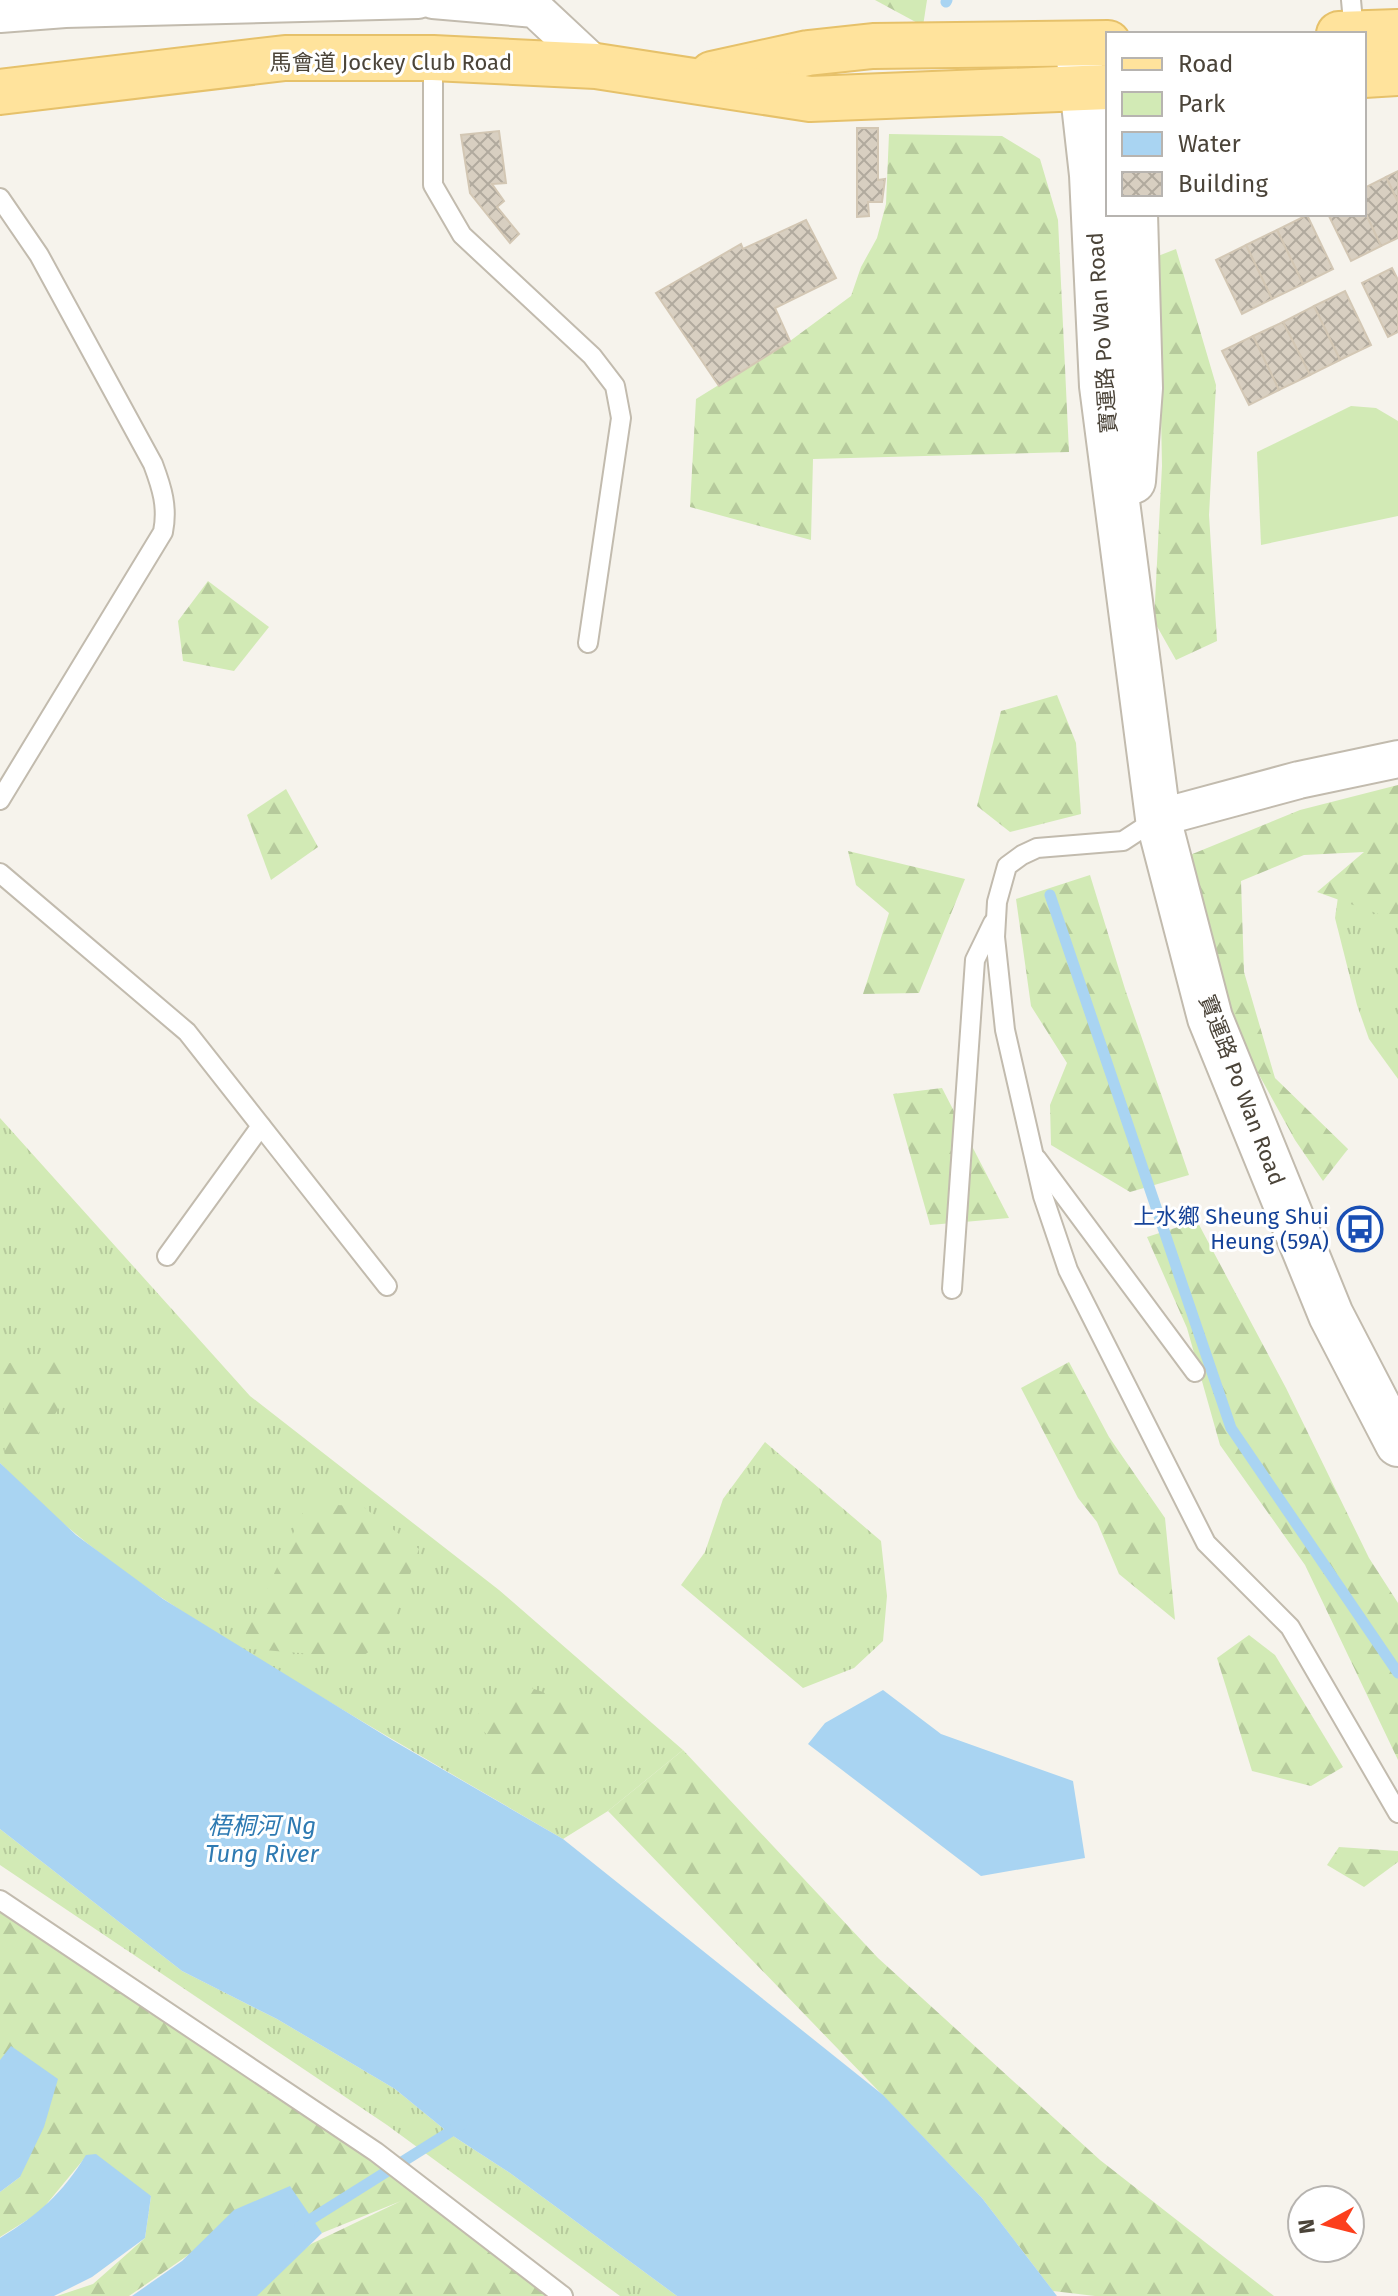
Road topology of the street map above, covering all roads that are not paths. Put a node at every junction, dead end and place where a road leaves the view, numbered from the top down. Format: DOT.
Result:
graph roads {
  1 [pos="8,0"];
  2 [pos="418,0"];
  3 [pos="433,0"];
  4 [pos="1351,0"];
  5 [pos="0,14"];
  6 [pos="1354,32"];
  7 [pos="1398,32"];
  8 [pos="1366,33"];
  9 [pos="1092,43"];
  10 [pos="433,58"];
  11 [pos="596,66"];
  12 [pos="1398,73"];
  13 [pos="1366,75"];
  14 [pos="686,80"];
  15 [pos="1096,88"];
  16 [pos="0,92"];
  17 [pos="0,198"];
  18 [pos="1135,216"];
  19 [pos="1125,575"];
  20 [pos="588,643"];
  21 [pos="1398,759"];
  22 [pos="0,800"];
  23 [pos="1158,818"];
  24 [pos="0,873"];
  25 [pos="996,917"];
  26 [pos="261,1126"];
  27 [pos="1032,1152"];
  28 [pos="167,1256"];
  29 [pos="387,1286"];
  30 [pos="952,1289"];
  31 [pos="1195,1372"];
  32 [pos="1398,1444"];
  33 [pos="1398,1813"];
  34 [pos="0,1900"];
  35 [pos="563,2296"];
  1 -- 5 [label="lane"];
  2 -- 5 [label="street"];
  3 -- 11 [label="street"];
  4 -- 6 [label="lane"];
  7 -- 8 [label="main road"];
  9 -- 14 [label="main road, 馬會道 Jockey Club Road"];
  9 -- 15 [label="street, 寶運路 Po Wan Road"];
  10 -- 11 [label="main road, 馬會道 Jockey Club Road"];
  10 -- 16 [label="main road, 馬會道 Jockey Club Road"];
  10 -- 20 [label="lane"];
  11 -- 14 [label="main road, 馬會道 Jockey Club Road"];
  12 -- 13 [label="main road"];
  14 -- 15 [label="main road, 馬會道 Jockey Club Road"];
  15 -- 19 [label="street, 寶運路 Po Wan Road"];
  17 -- 22 [label="lane"];
  18 -- 19 [label="street, 寶運路 Po Wan Road"];
  19 -- 23 [label="street, 寶運路 Po Wan Road"];
  21 -- 23 [label="street"];
  23 -- 25 [label="lane"];
  23 -- 32 [label="street, 寶運路 Po Wan Road"];
  24 -- 26 [label="lane"];
  25 -- 27 [label="lane"];
  25 -- 30 [label="lane"];
  26 -- 28 [label="lane"];
  26 -- 29 [label="lane"];
  27 -- 31 [label="lane"];
  27 -- 33 [label="lane"];
  34 -- 35 [label="lane"];
}
